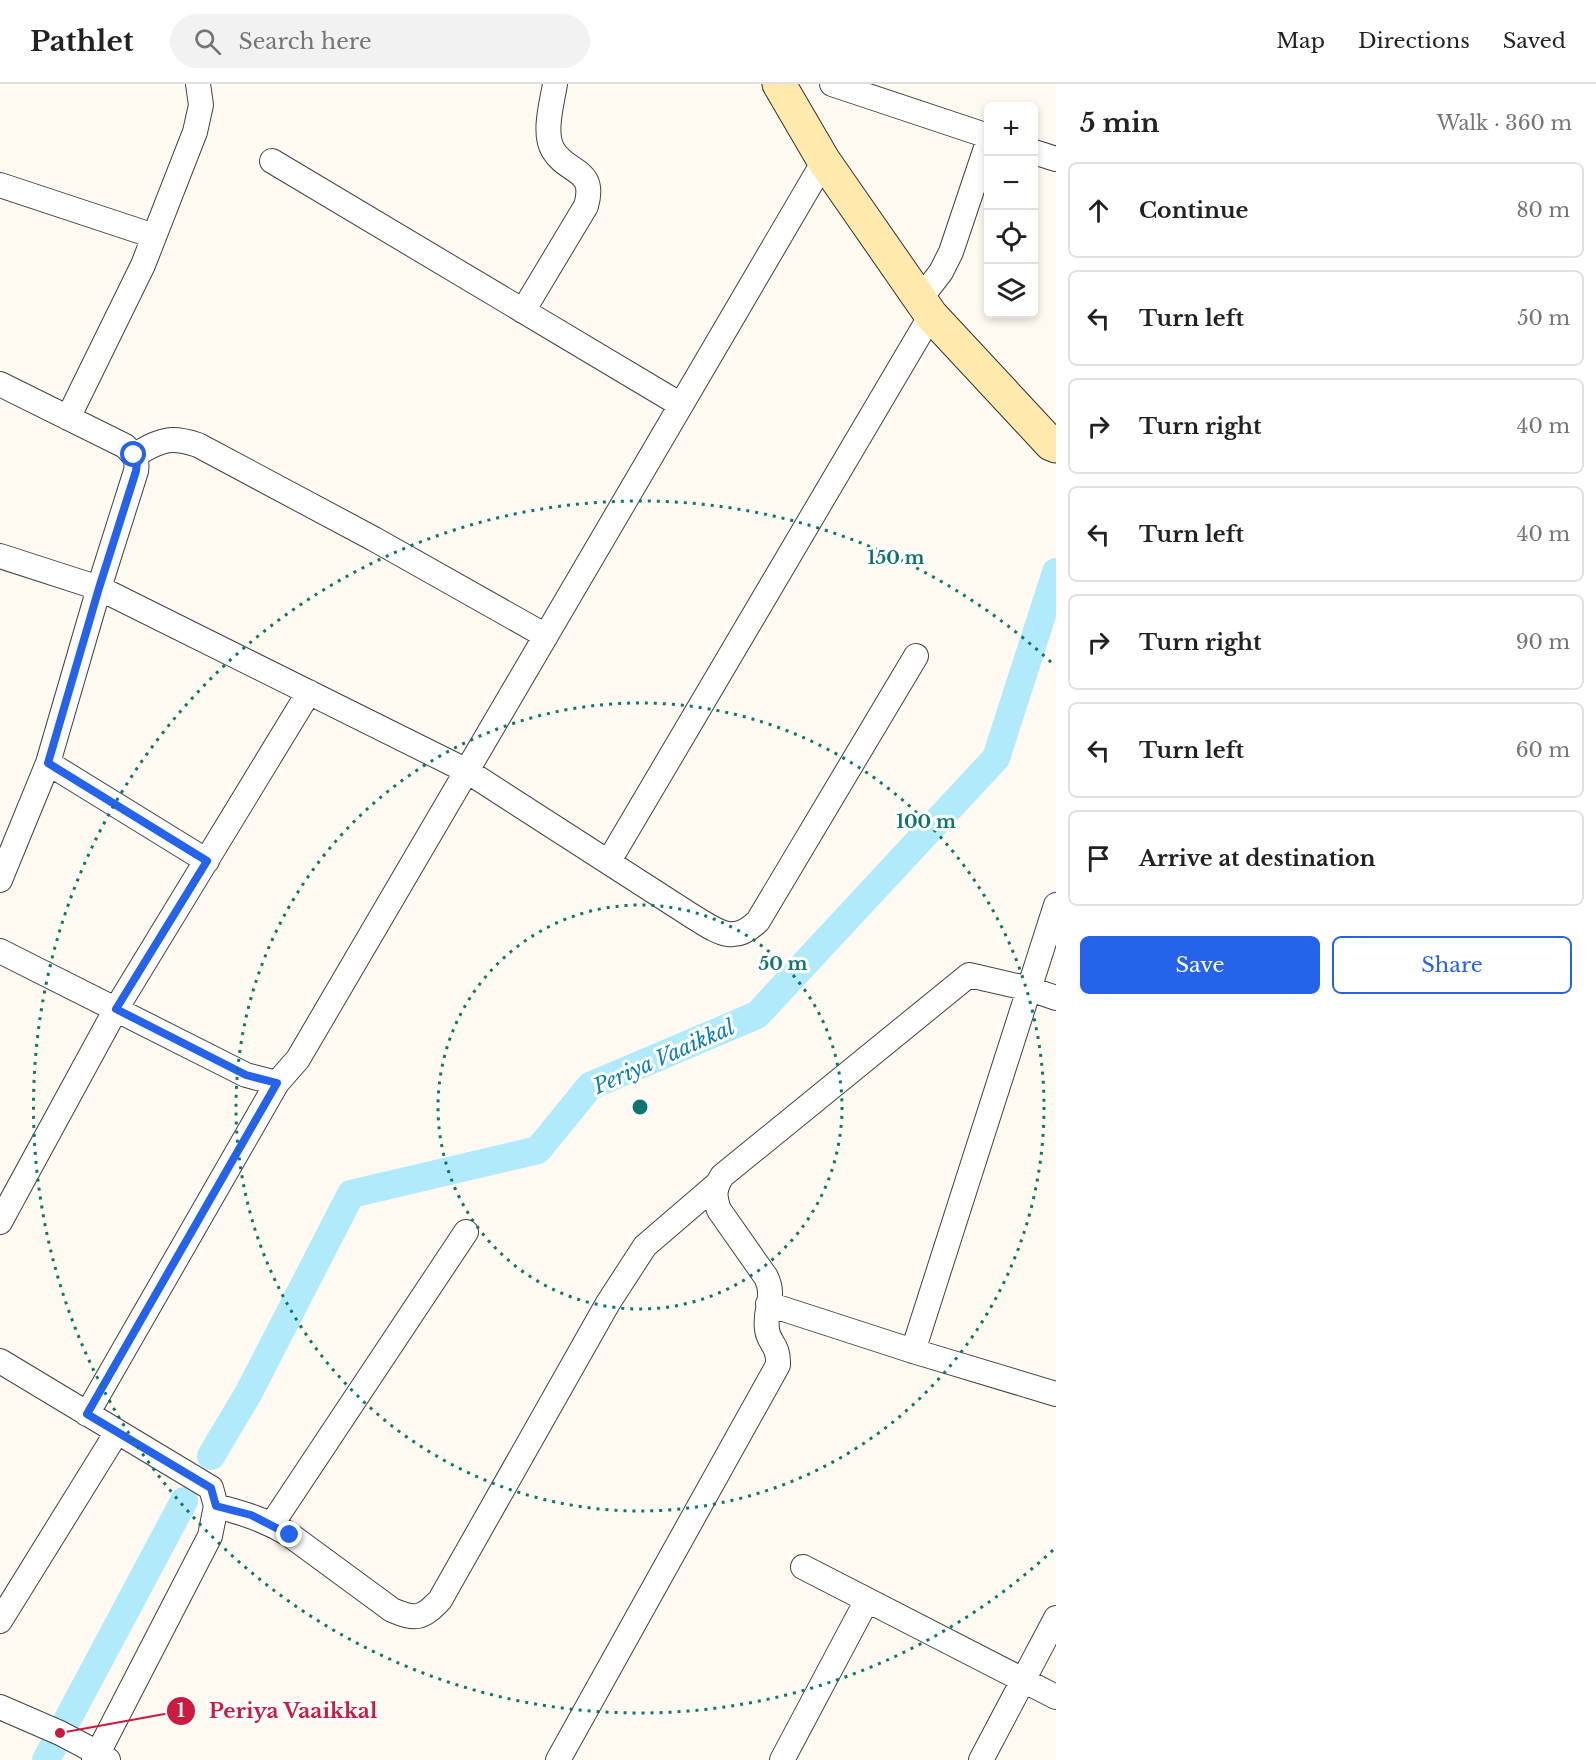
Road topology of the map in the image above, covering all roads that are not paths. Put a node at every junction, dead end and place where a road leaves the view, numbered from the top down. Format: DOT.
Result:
graph roads {
  1 [pos="198,84"];
  2 [pos="555,84"];
  3 [pos="779,84"];
  4 [pos="832,84"];
  5 [pos="984,135"];
  6 [pos="1038,153"];
  7 [pos="984,154"];
  8 [pos="1056,159"];
  9 [pos="272,161"];
  10 [pos="824,161"];
  11 [pos="0,185"];
  12 [pos="154,236"];
  13 [pos="926,307"];
  14 [pos="523,311"];
  15 [pos="0,384"];
  16 [pos="681,405"];
  17 [pos="68,418"];
  18 [pos="1054,445"];
  19 [pos="134,455"];
  20 [pos="0,556"];
  21 [pos="99,588"];
  22 [pos="546,636"];
  23 [pos="916,656"];
  24 [pos="309,692"];
  25 [pos="48,763"];
  26 [pos="467,771"];
  27 [pos="207,861"];
  28 [pos="609,861"];
  29 [pos="0,880"];
  30 [pos="1056,905"];
  31 [pos="0,951"];
  32 [pos="1030,989"];
  33 [pos="1056,999"];
  34 [pos="116,1009"];
  35 [pos="277,1083"];
  36 [pos="716,1185"];
  37 [pos="0,1222"];
  38 [pos="466,1232"];
  39 [pos="768,1304"];
  40 [pos="913,1351"];
  41 [pos="0,1360"];
  42 [pos="1056,1394"];
  43 [pos="87,1414"];
  44 [pos="117,1432"];
  45 [pos="214,1497"];
  46 [pos="272,1524"];
  47 [pos="803,1567"];
  48 [pos="867,1600"];
  49 [pos="1056,1618"];
  50 [pos="0,1621"];
  51 [pos="1023,1680"];
  52 [pos="1056,1697"];
  53 [pos="0,1707"];
  54 [pos="100,1758"];
  55 [pos="558,1760"];
  56 [pos="782,1760"];
  57 [pos="981,1760"];
  1 -- 12 [label="street"];
  2 -- 14 [label="street"];
  3 -- 10 [label="street"];
  4 -- 5 [label="street"];
  6 -- 8 [label="street"];
  7 -- 13 [label="street"];
  9 -- 14 [label="street"];
  10 -- 13 [label="street"];
  10 -- 16 [label="street"];
  11 -- 12 [label="street"];
  12 -- 17 [label="street"];
  13 -- 18 [label="street"];
  13 -- 28 [label="street"];
  14 -- 16 [label="street"];
  15 -- 17 [label="street"];
  16 -- 22 [label="street"];
  17 -- 19 [label="street"];
  19 -- 21 [label="street"];
  19 -- 22 [label="street"];
  20 -- 21 [label="street"];
  21 -- 24 [label="street"];
  21 -- 25 [label="street"];
  22 -- 26 [label="street"];
  23 -- 28 [label="street"];
  24 -- 26 [label="street"];
  24 -- 27 [label="street"];
  25 -- 27 [label="street"];
  25 -- 29 [label="street"];
  26 -- 28 [label="street"];
  26 -- 35 [label="street"];
  27 -- 34 [label="street"];
  30 -- 32 [label="street"];
  31 -- 34 [label="street"];
  32 -- 33 [label="street"];
  32 -- 36 [label="street"];
  32 -- 40 [label="street"];
  34 -- 35 [label="street"];
  34 -- 37 [label="street"];
  35 -- 43 [label="street"];
  36 -- 39 [label="street"];
  36 -- 46 [label="street"];
  38 -- 46 [label="street"];
  39 -- 40 [label="street"];
  39 -- 55 [label="street"];
  40 -- 42 [label="street"];
  41 -- 43 [label="street"];
  43 -- 44 [label="street"];
  44 -- 45 [label="street"];
  44 -- 50 [label="street"];
  45 -- 46 [label="street"];
  45 -- 54 [label="street"];
  47 -- 48 [label="street"];
  48 -- 51 [label="street"];
  48 -- 56 [label="street"];
  49 -- 51 [label="street"];
  51 -- 52 [label="street"];
  51 -- 57 [label="street"];
  53 -- 54 [label="street"];
}
